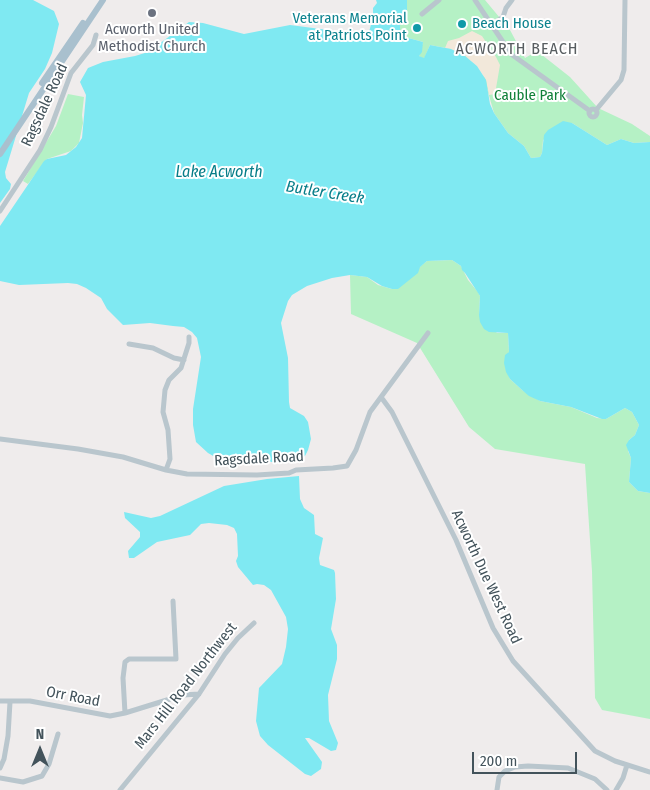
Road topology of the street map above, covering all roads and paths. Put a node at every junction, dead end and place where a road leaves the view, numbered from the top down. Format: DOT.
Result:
graph roads {
  1 [pos="98,0"];
  2 [pos="103,0"];
  3 [pos="439,0"];
  4 [pos="475,0"];
  5 [pos="512,0"];
  6 [pos="625,0"];
  7 [pos="422,14"];
  8 [pos="491,25"];
  9 [pos="96,35"];
  10 [pos="63,57"];
  11 [pos="0,147"];
  12 [pos="0,154"];
  13 [pos="0,211"];
  14 [pos="428,333"];
  15 [pos="188,337"];
  16 [pos="129,344"];
  17 [pos="184,360"];
  18 [pos="381,397"];
  19 [pos="0,439"];
  20 [pos="166,470"];
  21 [pos="173,601"];
  22 [pos="254,624"];
  23 [pos="199,694"];
  24 [pos="0,702"];
  25 [pos="10,702"];
  26 [pos="125,713"];
  27 [pos="58,734"];
  28 [pos="627,765"];
  29 [pos="0,768"];
  30 [pos="650,772"];
  31 [pos="0,778"];
  32 [pos="120,790"];
  33 [pos="496,790"];
  34 [pos="607,790"];
  35 [pos="616,790"];
  1 -- 10 [label="main road"];
  2 -- 10 [label="main road"];
  3 -- 7 [label="street"];
  4 -- 8 [label="street"];
  5 -- 8 [label="street"];
  6 -- 8 [label="street"];
  9 -- 13 [label="street, Ragsdale Road"];
  10 -- 11 [label="main road"];
  10 -- 12 [label="main road"];
  14 -- 18 [label="street, Ragsdale Road"];
  15 -- 17 [label="street"];
  16 -- 17 [label="street"];
  17 -- 20 [label="street"];
  18 -- 20 [label="street, Ragsdale Road"];
  18 -- 28 [label="street, Acworth Due West Road"];
  19 -- 20 [label="street, Ragsdale Road"];
  21 -- 26 [label="street"];
  22 -- 23 [label="street, Mars Hill Road Northwest"];
  23 -- 26 [label="street, Orr Road"];
  23 -- 32 [label="street, Mars Hill Road Northwest"];
  24 -- 25 [label="street, Orr Road"];
  25 -- 26 [label="street, Orr Road"];
  25 -- 29 [label="street"];
  27 -- 31 [label="street"];
  28 -- 30 [label="street, Acworth Due West Road"];
  28 -- 35 [label="street"];
  33 -- 34 [label="street"];
}
